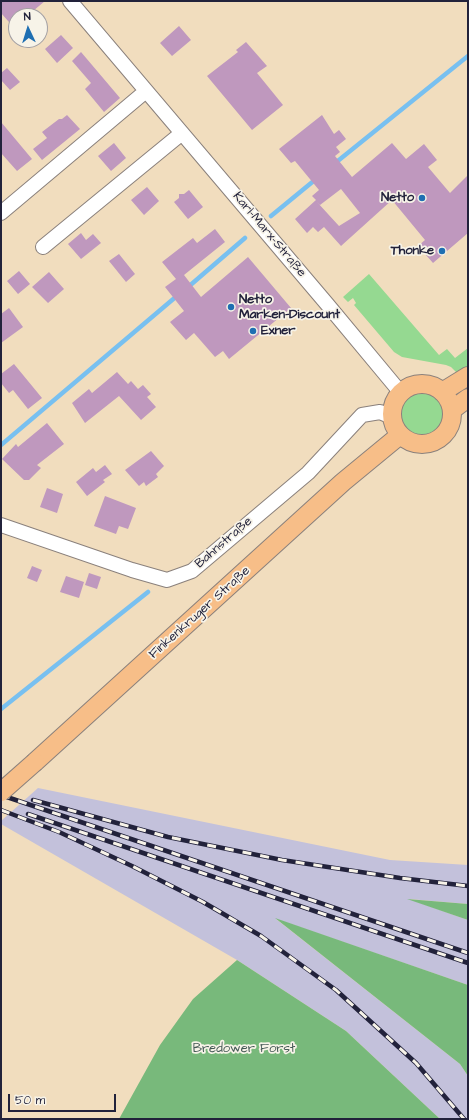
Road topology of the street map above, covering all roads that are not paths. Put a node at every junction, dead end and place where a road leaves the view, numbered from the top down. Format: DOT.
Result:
graph roads {
  1 [pos="70,1"];
  2 [pos="146,91"];
  3 [pos="182,133"];
  4 [pos="1,213"];
  5 [pos="43,247"];
  6 [pos="468,376"];
  7 [pos="442,392"];
  8 [pos="401,393"];
  9 [pos="468,398"];
  10 [pos="452,410"];
  11 [pos="392,418"];
  12 [pos="400,435"];
  13 [pos="1,525"];
  14 [pos="1,792"];
  1 -- 2 [label="street, Karl-Marx-Straße"];
  2 -- 3 [label="street, Karl-Marx-Straße"];
  2 -- 4 [label="street"];
  3 -- 5 [label="street"];
  3 -- 8 [label="street, Karl-Marx-Straße"];
  6 -- 7 [label="main road"];
  7 -- 8 [label="main road"];
  7 -- 10 [label="main road"];
  8 -- 11 [label="main road"];
  9 -- 10 [label="main road"];
  10 -- 12 [label="main road"];
  11 -- 12 [label="main road"];
  11 -- 13 [label="street, Bahnstraße"];
  12 -- 14 [label="main road, Finkenkruger Straße, bridge"];
}
